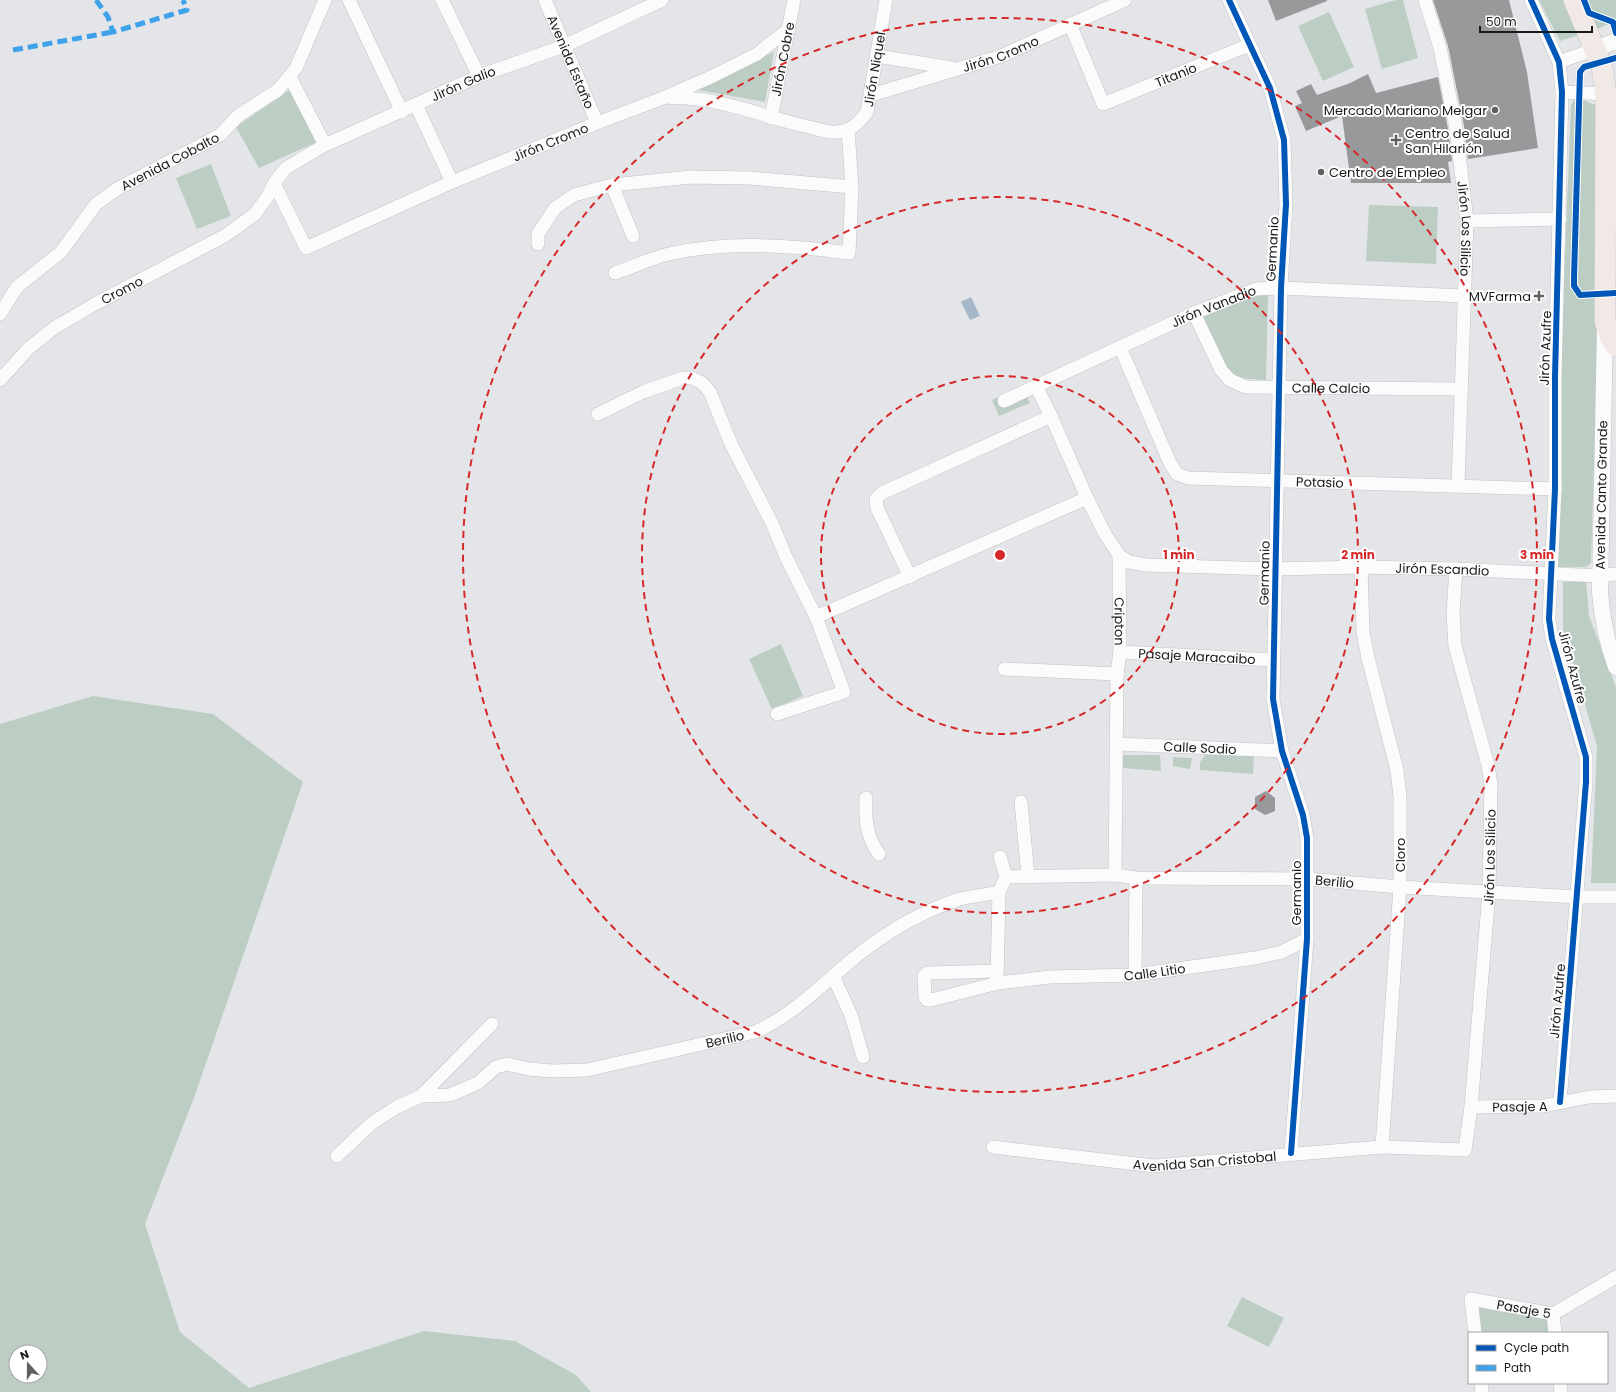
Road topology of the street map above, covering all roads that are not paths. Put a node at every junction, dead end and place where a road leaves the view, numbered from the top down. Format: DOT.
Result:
graph roads {
  1 [pos="325,0"];
  2 [pos="350,0"];
  3 [pos="442,0"];
  4 [pos="545,0"];
  5 [pos="662,0"];
  6 [pos="794,0"];
  7 [pos="886,0"];
  8 [pos="1125,0"];
  9 [pos="1229,0"];
  10 [pos="1425,0"];
  11 [pos="1531,0"];
  12 [pos="1574,0"];
  13 [pos="1070,24"];
  14 [pos="789,29"];
  15 [pos="1616,41"];
  16 [pos="1249,45"];
  17 [pos="564,46"];
  18 [pos="1595,49"];
  19 [pos="877,56"];
  20 [pos="1559,62"];
  21 [pos="955,68"];
  22 [pos="479,76"];
  23 [pos="290,77"];
  24 [pos="1562,92"];
  25 [pos="1611,94"];
  26 [pos="871,95"];
  27 [pos="663,98"];
  28 [pos="416,105"];
  29 [pos="402,112"];
  30 [pos="771,118"];
  31 [pos="597,123"];
  32 [pos="848,130"];
  33 [pos="325,146"];
  34 [pos="274,182"];
  35 [pos="452,182"];
  36 [pos="612,185"];
  37 [pos="852,187"];
  38 [pos="1560,219"];
  39 [pos="1467,221"];
  40 [pos="633,236"];
  41 [pos="538,244"];
  42 [pos="615,273"];
  43 [pos="1281,288"];
  44 [pos="1464,296"];
  45 [pos="1194,313"];
  46 [pos="0,314"];
  47 [pos="1611,318"];
  48 [pos="1616,346"];
  49 [pos="1120,347"];
  50 [pos="0,380"];
  51 [pos="1036,386"];
  52 [pos="1279,388"];
  53 [pos="1461,389"];
  54 [pos="1004,401"];
  55 [pos="598,414"];
  56 [pos="1051,416"];
  57 [pos="1277,480"];
  58 [pos="1458,485"];
  59 [pos="1555,489"];
  60 [pos="1087,498"];
  61 [pos="1119,555"];
  62 [pos="1361,567"];
  63 [pos="1456,568"];
  64 [pos="1275,569"];
  65 [pos="1551,574"];
  66 [pos="1616,574"];
  67 [pos="1600,576"];
  68 [pos="910,577"];
  69 [pos="816,617"];
  70 [pos="1120,652"];
  71 [pos="1273,660"];
  72 [pos="1616,667"];
  73 [pos="1004,669"];
  74 [pos="1117,674"];
  75 [pos="777,714"];
  76 [pos="1117,744"];
  77 [pos="1282,751"];
  78 [pos="866,798"];
  79 [pos="1021,802"];
  80 [pos="879,854"];
  81 [pos="1000,858"];
  82 [pos="1115,875"];
  83 [pos="1028,876"];
  84 [pos="1006,877"];
  85 [pos="1136,878"];
  86 [pos="1308,879"];
  87 [pos="1400,887"];
  88 [pos="999,892"];
  89 [pos="1489,892"];
  90 [pos="1577,897"];
  91 [pos="1616,898"];
  92 [pos="1307,939"];
  93 [pos="1136,975"];
  94 [pos="833,976"];
  95 [pos="997,977"];
  96 [pos="492,1024"];
  97 [pos="863,1057"];
  98 [pos="421,1096"];
  99 [pos="1616,1096"];
  100 [pos="1560,1102"];
  101 [pos="1471,1107"];
  102 [pos="993,1147"];
  103 [pos="1382,1147"];
  104 [pos="1465,1150"];
  105 [pos="1291,1153"];
  106 [pos="337,1156"];
  107 [pos="1616,1277"];
  108 [pos="1553,1314"];
  109 [pos="1475,1332"];
  110 [pos="1555,1332"];
  1 -- 23 [label="street, Avenida Cobalto"];
  2 -- 29 [label="street"];
  3 -- 22 [label="street"];
  4 -- 17 [label="street, Avenida Estaño"];
  5 -- 17 [label="street, Jirón Galio"];
  6 -- 14 [label="street, Jirón Cobre"];
  7 -- 19 [label="street, Jirón Niquel"];
  8 -- 13 [label="street, Jirón Cromo"];
  9 -- 16 [label="street, Germanio"];
  10 -- 39 [label="street, Jirón Los Silicio"];
  11 -- 20 [label="street, Jirón Azufre"];
  12 -- 18 [label="main road"];
  13 -- 16 [label="street, Titanio"];
  13 -- 21 [label="street, Jirón Cromo"];
  14 -- 27 [label="street, Jirón Cromo"];
  14 -- 30 [label="street, Jirón Cobre"];
  15 -- 18 [label="street"];
  16 -- 43 [label="street, Germanio"];
  17 -- 22 [label="street, Jirón Galio"];
  17 -- 31 [label="street, Avenida Estaño"];
  18 -- 20 [label="street"];
  18 -- 25 [label="main road"];
  19 -- 21 [label="street"];
  19 -- 26 [label="street, Jirón Niquel"];
  20 -- 24 [label="street, Jirón Azufre"];
  21 -- 26 [label="street, Jirón Cromo"];
  22 -- 28 [label="street, Jirón Galio"];
  23 -- 33 [label="street"];
  23 -- 46 [label="street, Avenida Cobalto"];
  24 -- 25 [label="street"];
  24 -- 38 [label="street, Jirón Azufre"];
  25 -- 47 [label="main road"];
  26 -- 32 [label="street, Jirón Niquel"];
  27 -- 30 [label="street"];
  27 -- 31 [label="street, Jirón Cromo"];
  28 -- 29 [label="street, Jirón Galio"];
  28 -- 35 [label="street"];
  29 -- 33 [label="street, Jirón Galio"];
  30 -- 32 [label="street"];
  31 -- 35 [label="street, Jirón Cromo"];
  32 -- 37 [label="street"];
  33 -- 34 [label="street, Jirón Galio"];
  34 -- 35 [label="street, Jirón Cromo"];
  34 -- 50 [label="street, Cromo"];
  36 -- 37 [label="street"];
  36 -- 40 [label="street"];
  36 -- 41 [label="street"];
  37 -- 42 [label="street"];
  38 -- 39 [label="street"];
  38 -- 59 [label="street, Jirón Azufre"];
  39 -- 44 [label="street, Jirón Los Silicio"];
  43 -- 44 [label="street, Jirón Vanadio"];
  43 -- 45 [label="street, Jirón Vanadio"];
  43 -- 52 [label="street, Germanio"];
  44 -- 53 [label="street, Jirón Los Silicio"];
  45 -- 49 [label="street, Jirón Vanadio"];
  45 -- 52 [label="street, Calle Calcio"];
  47 -- 48 [label="main road"];
  47 -- 67 [label="street, Avenida Canto Grande"];
  49 -- 51 [label="street, Jirón Vanadio"];
  49 -- 57 [label="street, Potasio"];
  51 -- 54 [label="street, Jirón Vanadio"];
  51 -- 56 [label="street"];
  52 -- 53 [label="street, Calle Calcio"];
  52 -- 57 [label="street, Germanio"];
  53 -- 58 [label="street, Jirón Los Silicio"];
  55 -- 69 [label="street"];
  56 -- 60 [label="street"];
  56 -- 68 [label="street"];
  57 -- 58 [label="street, Potasio"];
  57 -- 64 [label="street, Germanio"];
  58 -- 59 [label="street, Potasio"];
  59 -- 65 [label="street, Jirón Azufre"];
  60 -- 61 [label="street"];
  60 -- 68 [label="street"];
  61 -- 64 [label="street, Jirón Escandio"];
  61 -- 70 [label="street, Cripton"];
  62 -- 63 [label="street, Jirón Escandio"];
  62 -- 64 [label="street, Jirón Escandio"];
  62 -- 87 [label="street, Cloro"];
  63 -- 65 [label="street, Jirón Escandio"];
  63 -- 89 [label="street, Jirón Los Silicio"];
  64 -- 71 [label="street, Germanio"];
  65 -- 67 [label="street, Jirón Escandio"];
  65 -- 90 [label="street, Jirón Azufre"];
  66 -- 67 [label="street, Jirón Escandio"];
  67 -- 72 [label="street, Avenida Canto Grande"];
  68 -- 69 [label="street"];
  69 -- 75 [label="street"];
  70 -- 71 [label="street, Pasaje Maracaibo"];
  70 -- 74 [label="street, Cripton"];
  71 -- 77 [label="street, Germanio"];
  73 -- 74 [label="street"];
  74 -- 76 [label="street, Cripton"];
  76 -- 77 [label="street, Calle Sodio"];
  76 -- 82 [label="street, Cripton"];
  77 -- 86 [label="street, Germanio"];
  78 -- 80 [label="street"];
  79 -- 83 [label="street"];
  81 -- 84 [label="street"];
  82 -- 83 [label="street, Berilio"];
  82 -- 85 [label="street, Berilio"];
  83 -- 84 [label="street, Berilio"];
  84 -- 88 [label="street"];
  85 -- 86 [label="street, Berilio"];
  85 -- 93 [label="street"];
  86 -- 87 [label="street, Berilio"];
  86 -- 92 [label="street, Germanio"];
  87 -- 89 [label="street, Berilio"];
  87 -- 103 [label="street, Cloro"];
  88 -- 94 [label="street, Berilio"];
  88 -- 95 [label="street"];
  89 -- 90 [label="street, Berilio"];
  89 -- 101 [label="street, Jirón Los Silicio"];
  90 -- 91 [label="street, Berilio"];
  90 -- 100 [label="street, Jirón Azufre"];
  92 -- 93 [label="street, Calle Litio"];
  92 -- 105 [label="street, Germanio"];
  93 -- 95 [label="street, Calle Litio"];
  94 -- 97 [label="street"];
  94 -- 98 [label="street, Berilio"];
  95 -- 95 [label="street"];
  96 -- 98 [label="street"];
  98 -- 106 [label="street"];
  99 -- 100 [label="street, Pasaje A"];
  100 -- 101 [label="street, Pasaje A"];
  101 -- 104 [label="street, Jirón Los Silicio"];
  102 -- 105 [label="street, Avenida San Cristobal"];
  103 -- 104 [label="street, Avenida San Cristobal"];
  103 -- 105 [label="street, Avenida San Cristobal"];
  107 -- 108 [label="street, Pasaje 5"];
  108 -- 109 [label="street, Pasaje 5"];
  108 -- 110 [label="street"];
}
